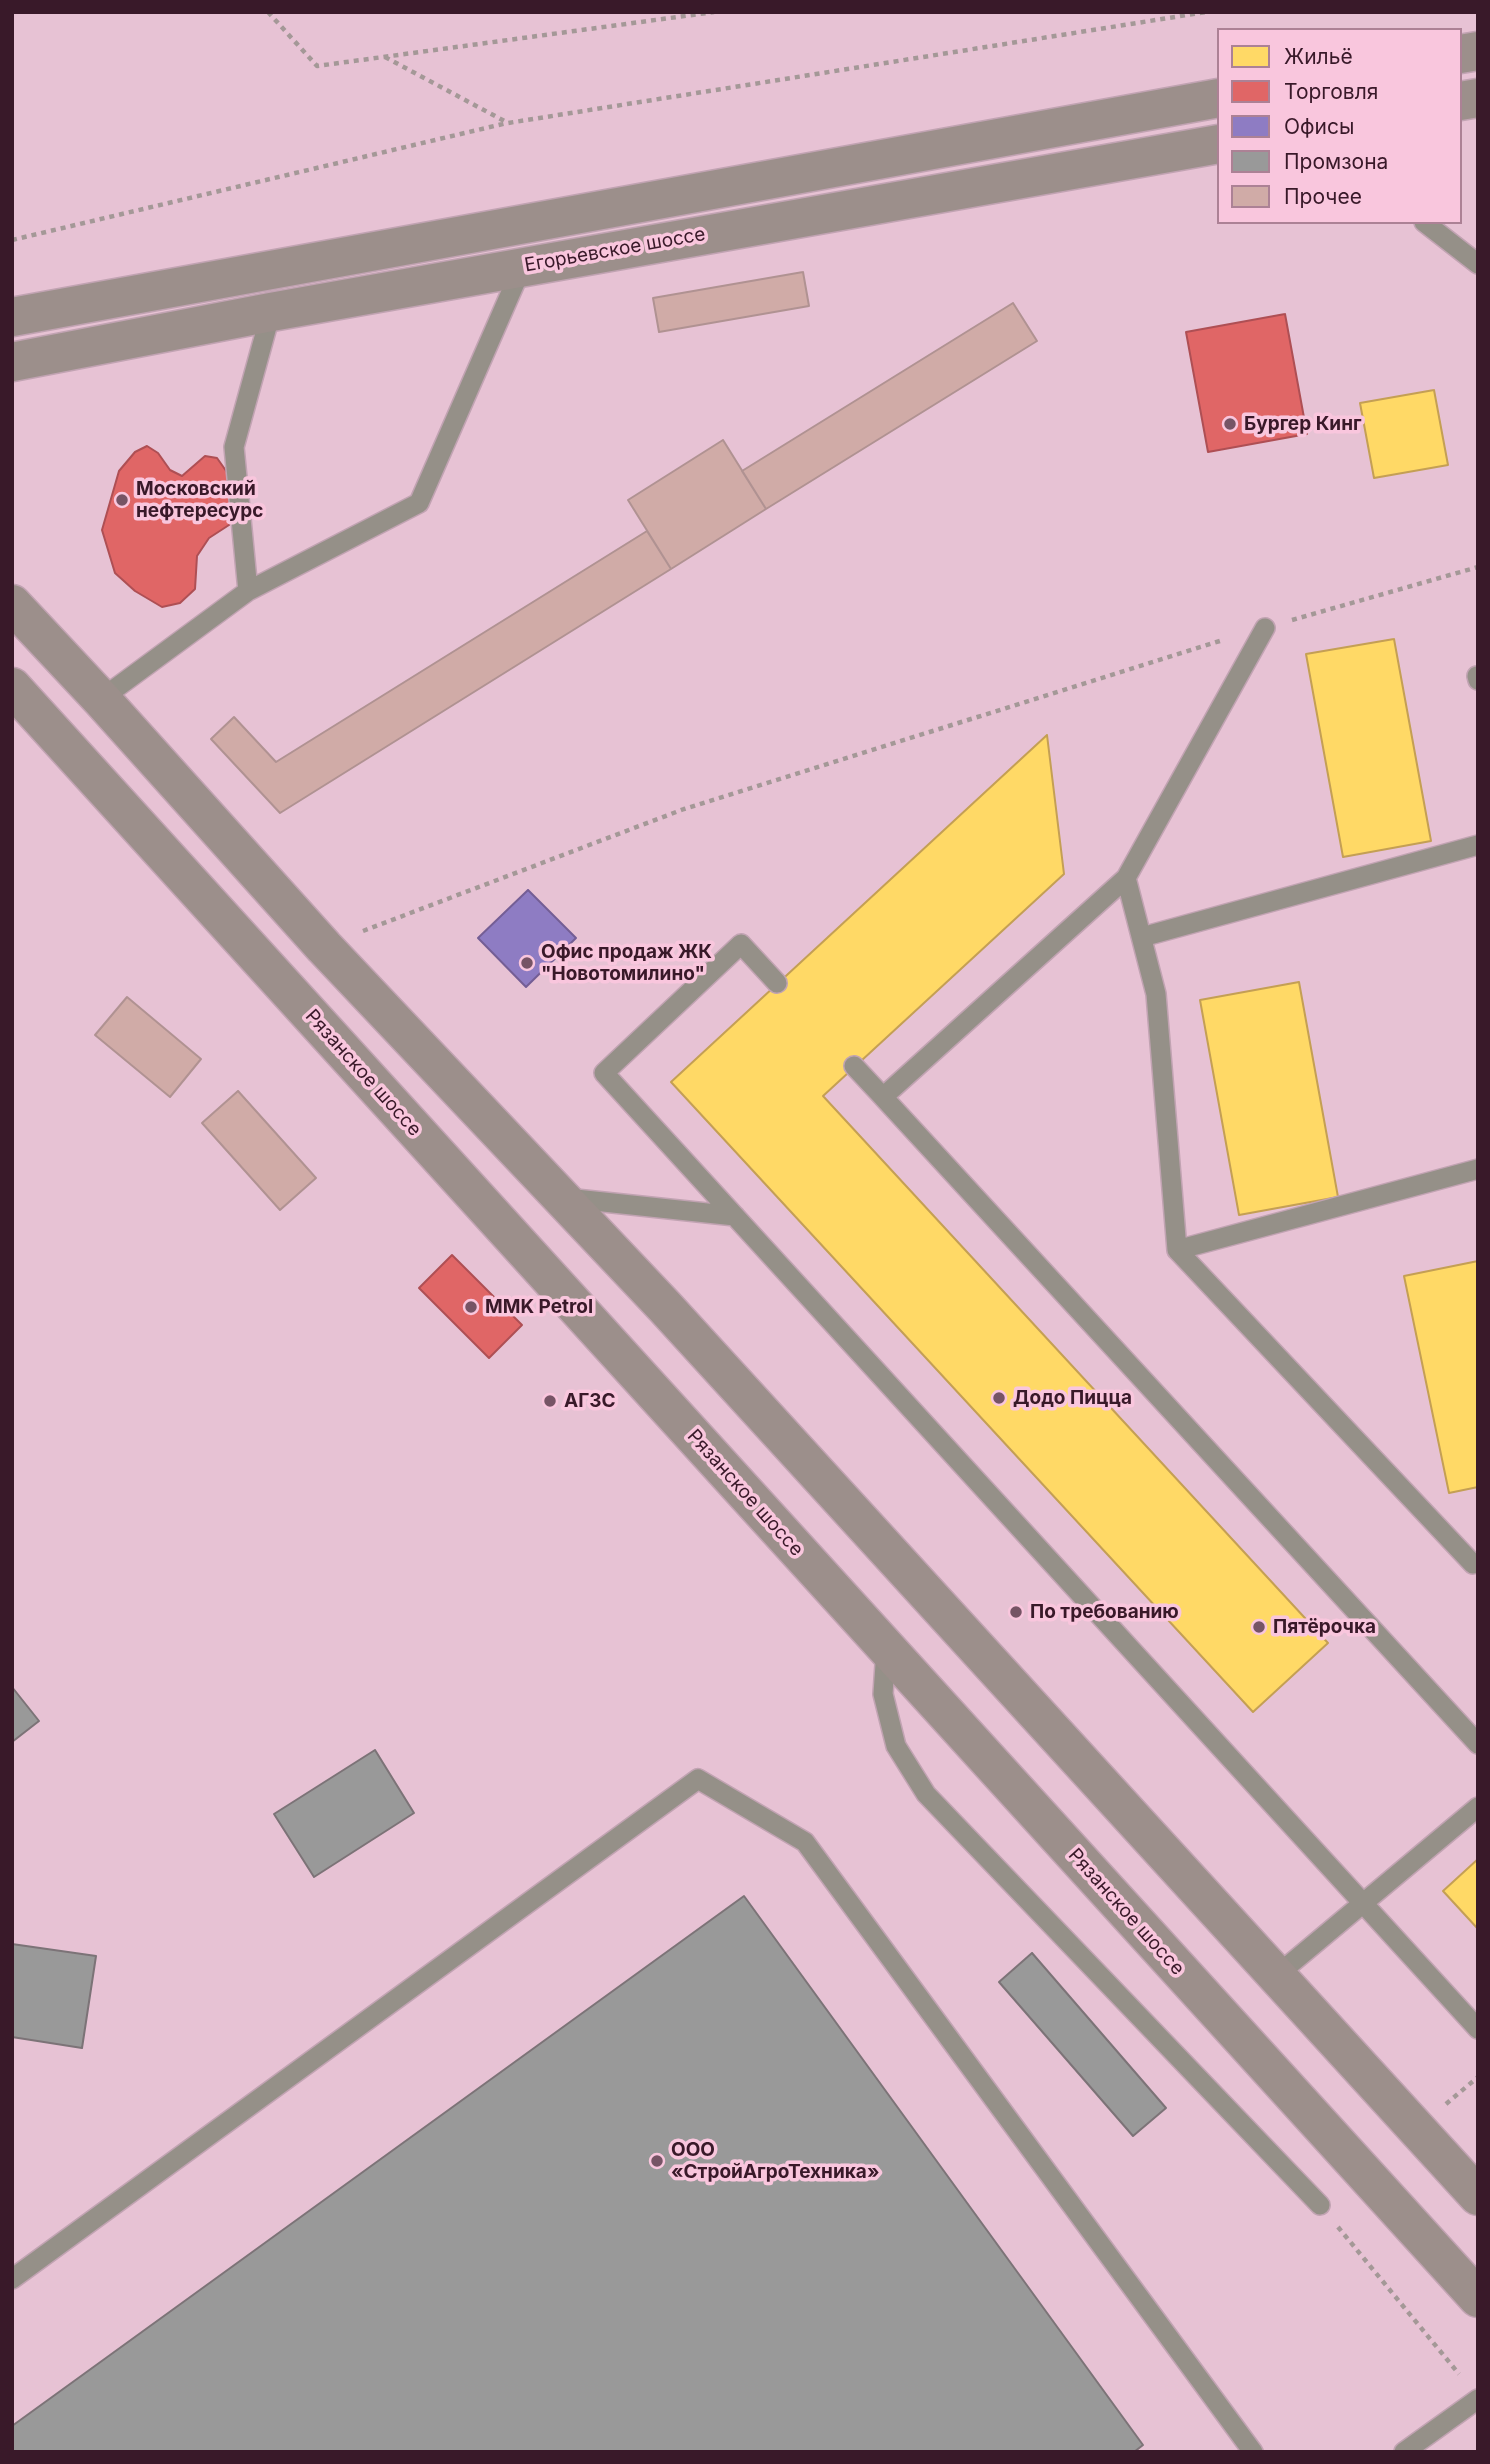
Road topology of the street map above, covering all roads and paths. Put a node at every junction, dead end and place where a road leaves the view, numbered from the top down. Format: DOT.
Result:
graph roads {
  1 [pos="268,12"];
  2 [pos="714,12"];
  3 [pos="1206,12"];
  4 [pos="385,57"];
  5 [pos="1217,98"];
  6 [pos="508,123"];
  7 [pos="1217,144"];
  8 [pos="1427,224"];
  9 [pos="12,240"];
  10 [pos="1478,264"];
  11 [pos="522,266"];
  12 [pos="271,312"];
  13 [pos="12,317"];
  14 [pos="15,363"];
  15 [pos="1478,567"];
  16 [pos="248,591"];
  17 [pos="12,604"];
  18 [pos="1265,628"];
  19 [pos="12,687"];
  20 [pos="101,699"];
  21 [pos="1478,845"];
  22 [pos="1126,878"];
  23 [pos="1142,937"];
  24 [pos="324,947"];
  25 [pos="777,984"];
  26 [pos="854,1066"];
  27 [pos="883,1097"];
  28 [pos="1478,1169"];
  29 [pos="561,1197"];
  30 [pos="735,1216"];
  31 [pos="1177,1250"];
  32 [pos="1473,1564"];
  33 [pos="886,1648"];
  34 [pos="1478,1744"];
  35 [pos="1478,1807"];
  36 [pos="1362,1903"];
  37 [pos="1276,1976"];
  38 [pos="1478,2029"];
  39 [pos="1478,2196"];
  40 [pos="1320,2205"];
  41 [pos="12,2279"];
  42 [pos="1478,2298"];
  43 [pos="1478,2399"];
  44 [pos="1253,2452"];
  45 [pos="1404,2452"];
  1 -- 4 [label="path"];
  2 -- 4 [label="path"];
  3 -- 6 [label="path"];
  4 -- 6 [label="path"];
  5 -- 13 [label="main road"];
  6 -- 9 [label="path"];
  7 -- 11 [label="main road, Егорьевское шоссе"];
  8 -- 10 [label="lane"];
  11 -- 12 [label="main road, Егорьевское шоссе"];
  11 -- 16 [label="lane"];
  12 -- 14 [label="main road, Егорьевское шоссе"];
  12 -- 16 [label="lane"];
  15 -- 18 [label="path"];
  16 -- 20 [label="lane"];
  17 -- 20 [label="main road"];
  18 -- 22 [label="lane"];
  18 -- 24 [label="path"];
  19 -- 33 [label="main road, Рязанское шоссе"];
  20 -- 24 [label="main road"];
  21 -- 23 [label="lane"];
  22 -- 23 [label="lane"];
  22 -- 27 [label="lane"];
  23 -- 31 [label="lane"];
  24 -- 29 [label="main road"];
  25 -- 30 [label="lane"];
  26 -- 27 [label="lane"];
  27 -- 34 [label="lane"];
  28 -- 31 [label="lane"];
  29 -- 30 [label="lane"];
  29 -- 37 [label="main road"];
  30 -- 36 [label="lane"];
  31 -- 32 [label="lane"];
  33 -- 40 [label="lane"];
  33 -- 42 [label="main road, Рязанское шоссе"];
  35 -- 36 [label="lane"];
  36 -- 37 [label="lane"];
  36 -- 38 [label="lane"];
  37 -- 39 [label="main road"];
  41 -- 44 [label="lane"];
  43 -- 45 [label="lane"];
}
